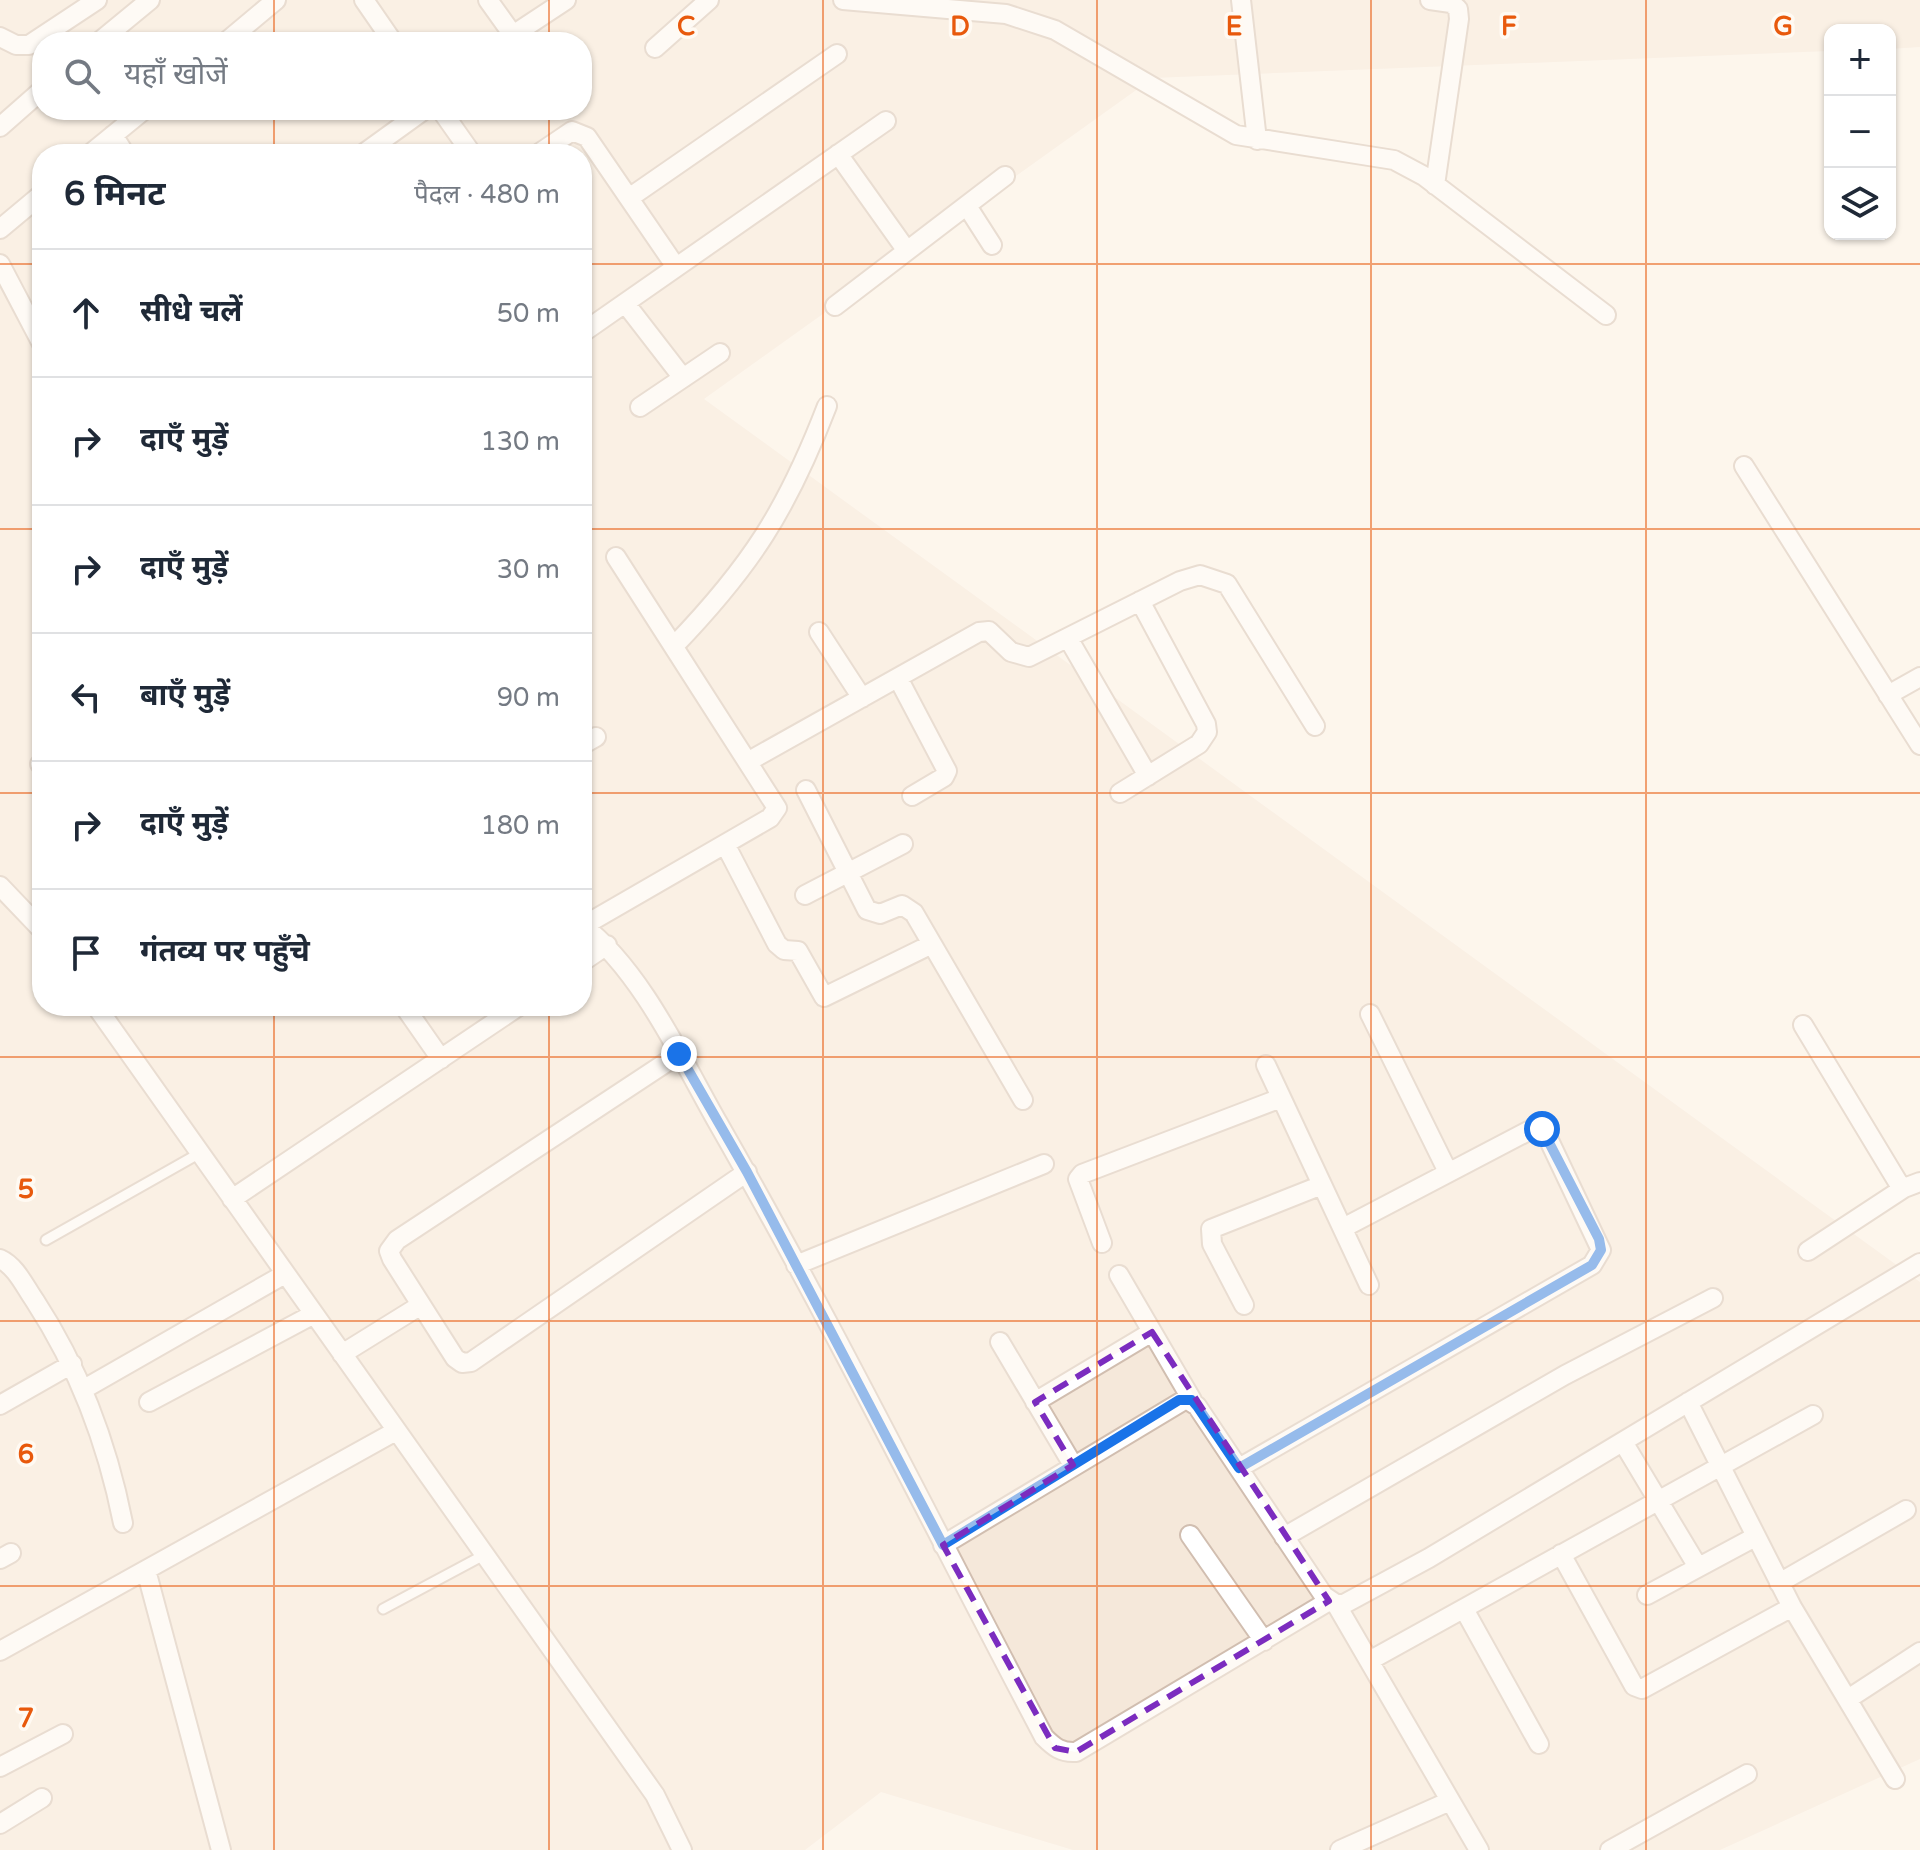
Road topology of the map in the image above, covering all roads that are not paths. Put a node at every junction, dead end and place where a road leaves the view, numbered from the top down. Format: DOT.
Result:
graph roads {
  1 [pos="97,0"];
  2 [pos="150,0"];
  3 [pos="276,0"];
  4 [pos="364,0"];
  5 [pos="488,0"];
  6 [pos="566,0"];
  7 [pos="709,0"];
  8 [pos="843,0"];
  9 [pos="1241,0"];
  10 [pos="1430,0"];
  11 [pos="951,5"];
  12 [pos="49,32"];
  13 [pos="111,32"];
  14 [pos="238,32"];
  15 [pos="386,32"];
  16 [pos="511,32"];
  17 [pos="525,32"];
  18 [pos="0,37"];
  19 [pos="32,43"];
  20 [pos="655,48"];
  21 [pos="837,54"];
  22 [pos="32,99"];
  23 [pos="132,120"];
  24 [pos="410,120"];
  25 [pos="448,120"];
  26 [pos="886,121"];
  27 [pos="0,127"];
  28 [pos="113,135"];
  29 [pos="1257,140"];
  30 [pos="102,144"];
  31 [pos="119,144"];
  32 [pos="377,144"];
  33 [pos="465,144"];
  34 [pos="553,144"];
  35 [pos="592,144"];
  36 [pos="592,144"];
  37 [pos="838,154"];
  38 [pos="1005,176"];
  39 [pos="1435,185"];
  40 [pos="629,198"];
  41 [pos="32,202"];
  42 [pos="967,206"];
  43 [pos="0,229"];
  44 [pos="992,245"];
  45 [pos="907,251"];
  46 [pos="0,264"];
  47 [pos="676,267"];
  48 [pos="625,303"];
  49 [pos="835,306"];
  50 [pos="1606,315"];
  51 [pos="32,325"];
  52 [pos="592,326"];
  53 [pos="720,353"];
  54 [pos="683,378"];
  55 [pos="827,406"];
  56 [pos="640,407"];
  57 [pos="1744,466"];
  58 [pos="616,557"];
  59 [pos="1140,601"];
  60 [pos="819,632"];
  61 [pos="1068,638"];
  62 [pos="674,646"];
  63 [pos="1920,677"];
  64 [pos="898,678"];
  65 [pos="1888,695"];
  66 [pos="862,698"];
  67 [pos="1315,726"];
  68 [pos="1920,745"];
  69 [pos="749,761"];
  70 [pos="1148,776"];
  71 [pos="806,790"];
  72 [pos="1120,793"];
  73 [pos="912,796"];
  74 [pos="725,844"];
  75 [pos="903,844"];
  76 [pos="849,872"];
  77 [pos="2,893"];
  78 [pos="805,895"];
  79 [pos="592,920"];
  80 [pos="32,921"];
  81 [pos="592,932"];
  82 [pos="932,944"];
  83 [pos="607,945"];
  84 [pos="592,955"];
  85 [pos="1370,1014"];
  86 [pos="103,1016"];
  87 [pos="411,1016"];
  88 [pos="504,1016"];
  89 [pos="1803,1025"];
  90 [pos="679,1054"];
  91 [pos="441,1059"];
  92 [pos="1266,1065"];
  93 [pos="1281,1098"];
  94 [pos="1023,1100"];
  95 [pos="200,1153"];
  96 [pos="1044,1164"];
  97 [pos="747,1172"];
  98 [pos="1448,1172"];
  99 [pos="1322,1185"];
  100 [pos="1912,1185"];
  101 [pos="232,1199"];
  102 [pos="1343,1228"];
  103 [pos="46,1240"];
  104 [pos="1102,1243"];
  105 [pos="1808,1251"];
  106 [pos="0,1259"];
  107 [pos="1920,1263"];
  108 [pos="796,1265"];
  109 [pos="285,1274"];
  110 [pos="1119,1275"];
  111 [pos="1369,1285"];
  112 [pos="1713,1298"];
  113 [pos="421,1305"];
  114 [pos="1244,1305"];
  115 [pos="314,1314"];
  116 [pos="1152,1332"];
  117 [pos="1000,1342"];
  118 [pos="342,1354"];
  119 [pos="72,1364"];
  120 [pos="84,1389"];
  121 [pos="1192,1400"];
  122 [pos="149,1402"];
  123 [pos="1035,1402"];
  124 [pos="1688,1402"];
  125 [pos="0,1405"];
  126 [pos="1813,1415"];
  127 [pos="396,1431"];
  128 [pos="1623,1442"];
  129 [pos="1073,1465"];
  130 [pos="1719,1467"];
  131 [pos="1239,1468"];
  132 [pos="1657,1501"];
  133 [pos="1906,1510"];
  134 [pos="123,1523"];
  135 [pos="1190,1535"];
  136 [pos="1284,1537"];
  137 [pos="1755,1537"];
  138 [pos="943,1545"];
  139 [pos="1561,1554"];
  140 [pos="484,1555"];
  141 [pos="1698,1567"];
  142 [pos="146,1570"];
  143 [pos="1779,1583"];
  144 [pos="1647,1595"];
  145 [pos="1333,1603"];
  146 [pos="1792,1607"];
  147 [pos="383,1609"];
  148 [pos="1464,1609"];
  149 [pos="1264,1641"];
  150 [pos="0,1650"];
  151 [pos="1920,1652"];
  152 [pos="1369,1661"];
  153 [pos="1848,1699"];
  154 [pos="63,1734"];
  155 [pos="1539,1744"];
  156 [pos="0,1745"];
  157 [pos="5,1764"];
  158 [pos="1747,1774"];
  159 [pos="1895,1779"];
  160 [pos="42,1798"];
  161 [pos="1450,1801"];
  162 [pos="0,1824"];
  163 [pos="221,1850"];
  164 [pos="682,1850"];
  165 [pos="1340,1850"];
  166 [pos="1479,1850"];
  167 [pos="1610,1850"];
  1 -- 12 [label="street"];
  2 -- 13 [label="street"];
  3 -- 14 [label="street"];
  4 -- 15 [label="street"];
  5 -- 16 [label="street"];
  6 -- 17 [label="street"];
  7 -- 20 [label="street"];
  8 -- 11 [label="street"];
  9 -- 29 [label="street"];
  10 -- 39 [label="street"];
  11 -- 29 [label="street"];
  18 -- 19 [label="street"];
  21 -- 40 [label="street"];
  22 -- 27 [label="street"];
  23 -- 28 [label="street"];
  24 -- 32 [label="street"];
  25 -- 33 [label="street"];
  26 -- 37 [label="street"];
  28 -- 30 [label="street"];
  28 -- 31 [label="street"];
  29 -- 39 [label="street"];
  34 -- 35 [label="street"];
  36 -- 40 [label="street"];
  37 -- 45 [label="street"];
  37 -- 47 [label="street"];
  38 -- 42 [label="street"];
  39 -- 50 [label="street"];
  40 -- 47 [label="street"];
  41 -- 43 [label="street"];
  42 -- 44 [label="street"];
  42 -- 45 [label="street"];
  45 -- 49 [label="street"];
  46 -- 51 [label="street"];
  47 -- 48 [label="street"];
  48 -- 52 [label="street"];
  48 -- 54 [label="street"];
  53 -- 54 [label="street"];
  54 -- 56 [label="street"];
  55 -- 62 [label="street"];
  57 -- 65 [label="street"];
  58 -- 62 [label="street"];
  59 -- 61 [label="street"];
  59 -- 67 [label="street"];
  59 -- 70 [label="street"];
  60 -- 66 [label="street"];
  61 -- 64 [label="street"];
  61 -- 70 [label="street"];
  62 -- 69 [label="street"];
  63 -- 65 [label="street"];
  64 -- 66 [label="street"];
  64 -- 73 [label="street"];
  65 -- 68 [label="street"];
  66 -- 69 [label="street"];
  69 -- 74 [label="street"];
  70 -- 72 [label="street"];
  71 -- 76 [label="street"];
  74 -- 79 [label="street"];
  74 -- 82 [label="street"];
  75 -- 76 [label="street"];
  76 -- 78 [label="street"];
  76 -- 82 [label="street"];
  77 -- 80 [label="street"];
  81 -- 83 [label="street"];
  82 -- 94 [label="street"];
  83 -- 84 [label="street"];
  83 -- 90 [label="street"];
  85 -- 98 [label="street"];
  86 -- 95 [label="street"];
  87 -- 91 [label="street"];
  88 -- 91 [label="street"];
  89 -- 100 [label="street"];
  90 -- 97 [label="street"];
  90 -- 113 [label="street"];
  91 -- 101 [label="street"];
  92 -- 93 [label="street"];
  93 -- 99 [label="street"];
  93 -- 104 [label="street"];
  95 -- 101 [label="street"];
  95 -- 103 [label="lane"];
  96 -- 108 [label="street"];
  97 -- 108 [label="street"];
  97 -- 113 [label="street"];
  98 -- 102 [label="street"];
  98 -- 131 [label="street"];
  99 -- 102 [label="street"];
  99 -- 114 [label="street"];
  100 -- 105 [label="street"];
  101 -- 109 [label="street"];
  102 -- 111 [label="street"];
  106 -- 119 [label="street"];
  107 -- 124 [label="street"];
  108 -- 138 [label="street"];
  109 -- 115 [label="street"];
  109 -- 120 [label="street"];
  110 -- 116 [label="street"];
  112 -- 136 [label="street"];
  113 -- 118 [label="street"];
  115 -- 118 [label="street"];
  115 -- 122 [label="street"];
  116 -- 121 [label="street"];
  116 -- 123 [label="street"];
  117 -- 123 [label="street"];
  118 -- 127 [label="street"];
  119 -- 120 [label="street"];
  119 -- 125 [label="street"];
  120 -- 134 [label="street"];
  121 -- 129 [label="street"];
  121 -- 131 [label="street"];
  123 -- 129 [label="street"];
  124 -- 128 [label="street"];
  124 -- 130 [label="street"];
  126 -- 130 [label="street"];
  127 -- 140 [label="street"];
  127 -- 142 [label="street"];
  128 -- 132 [label="street"];
  128 -- 145 [label="street"];
  129 -- 138 [label="street"];
  130 -- 132 [label="street"];
  130 -- 137 [label="street"];
  131 -- 136 [label="street"];
  132 -- 139 [label="street"];
  132 -- 141 [label="street"];
  133 -- 143 [label="street"];
  135 -- 149 [label="street"];
  136 -- 145 [label="street"];
  137 -- 141 [label="street"];
  137 -- 143 [label="street"];
  138 -- 149 [label="street"];
  139 -- 146 [label="street"];
  139 -- 148 [label="street"];
  140 -- 147 [label="lane"];
  140 -- 164 [label="street"];
  141 -- 144 [label="street"];
  142 -- 150 [label="street"];
  142 -- 163 [label="street"];
  143 -- 146 [label="street"];
  145 -- 149 [label="street"];
  145 -- 152 [label="street"];
  146 -- 153 [label="street"];
  148 -- 152 [label="street"];
  148 -- 155 [label="street"];
  151 -- 153 [label="street"];
  152 -- 161 [label="street"];
  153 -- 159 [label="street"];
  154 -- 157 [label="street"];
  156 -- 157 [label="street"];
  158 -- 167 [label="street"];
  160 -- 162 [label="street"];
  161 -- 165 [label="street"];
  161 -- 166 [label="street"];
}
